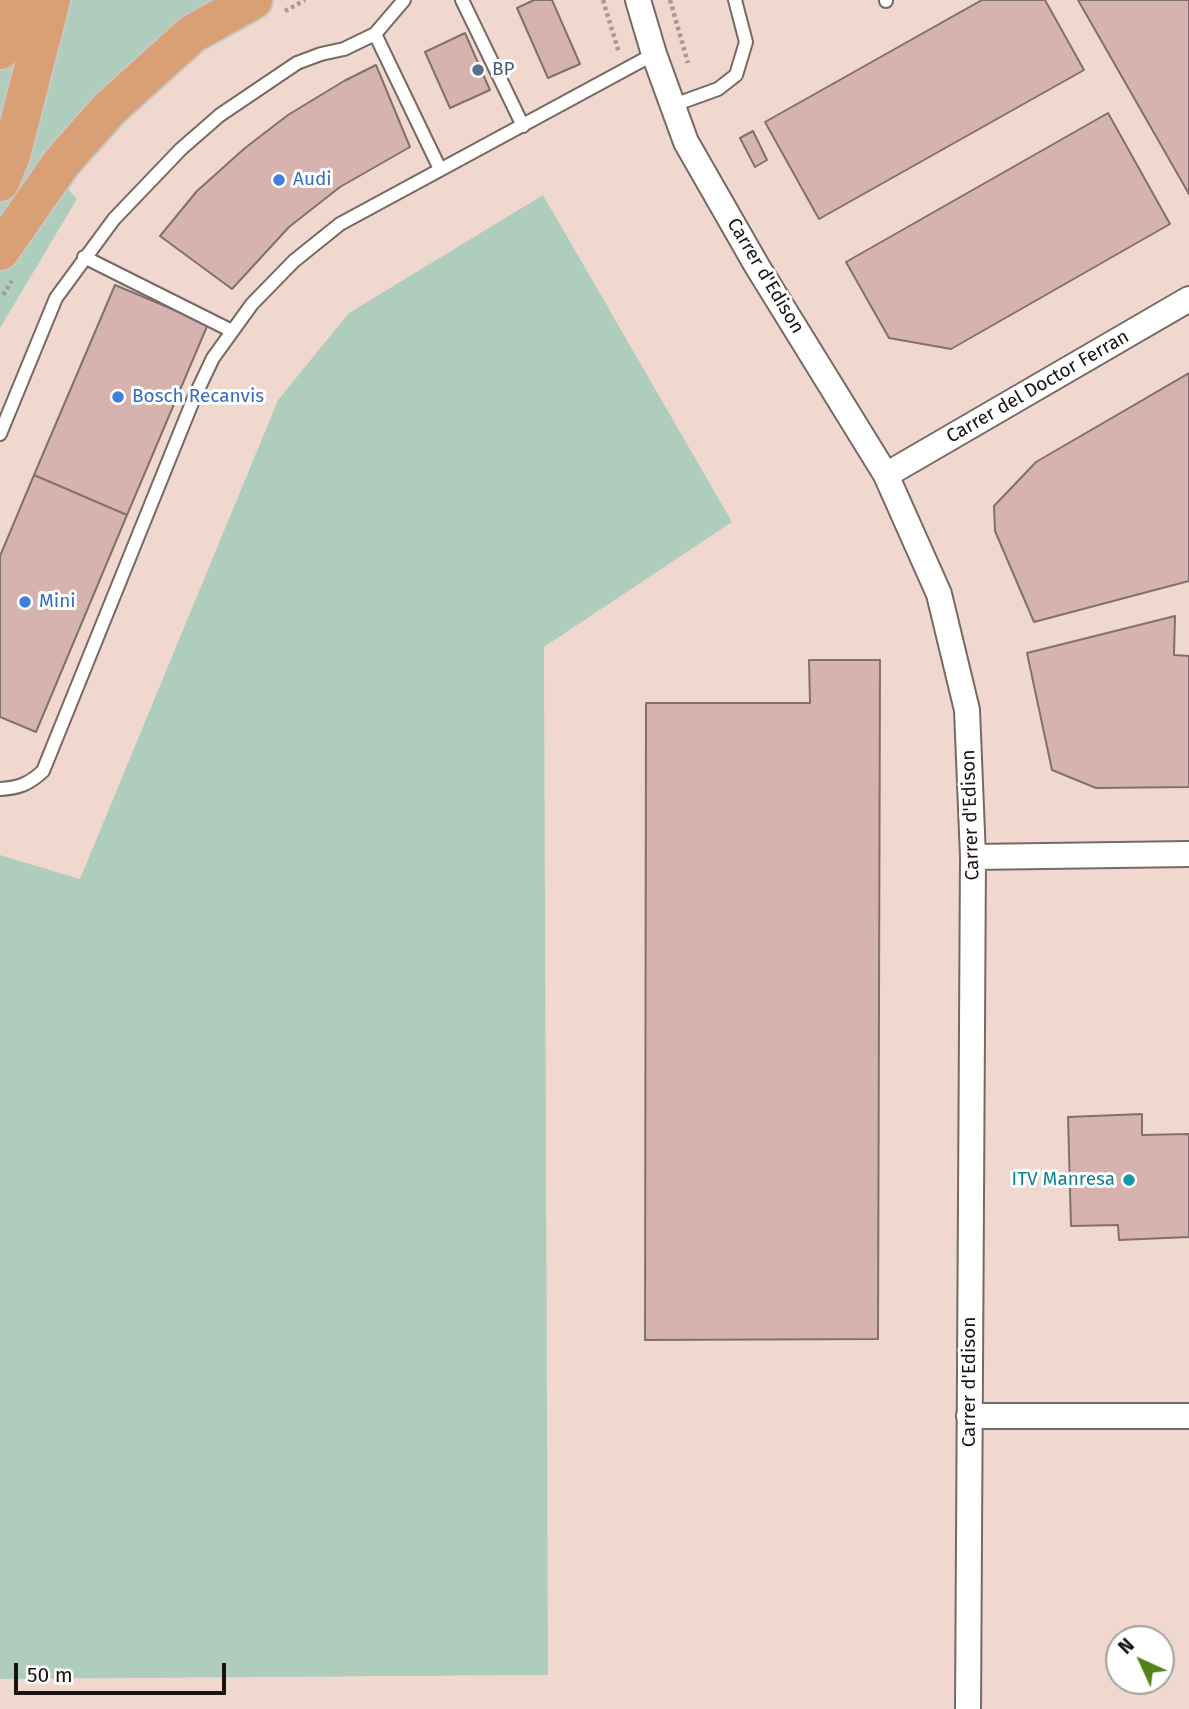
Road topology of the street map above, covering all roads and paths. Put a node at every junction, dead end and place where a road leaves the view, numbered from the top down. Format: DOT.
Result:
graph roads {
  1 [pos="12,0"];
  2 [pos="51,0"];
  3 [pos="253,0"];
  4 [pos="404,0"];
  5 [pos="461,0"];
  6 [pos="603,0"];
  7 [pos="638,0"];
  8 [pos="670,0"];
  9 [pos="735,0"];
  10 [pos="375,34"];
  11 [pos="0,50"];
  12 [pos="654,54"];
  13 [pos="626,70"];
  14 [pos="698,98"];
  15 [pos="671,106"];
  16 [pos="523,126"];
  17 [pos="440,169"];
  18 [pos="0,182"];
  19 [pos="0,251"];
  20 [pos="85,257"];
  21 [pos="1189,299"];
  22 [pos="232,331"];
  23 [pos="0,434"];
  24 [pos="886,475"];
  25 [pos="0,789"];
  26 [pos="1189,854"];
  27 [pos="973,857"];
  28 [pos="970,1416"];
  29 [pos="1189,1416"];
  30 [pos="968,1709"];
  1 -- 11 [label="highway"];
  2 -- 18 [label="highway"];
  3 -- 19 [label="highway"];
  4 -- 10 [label="lane"];
  5 -- 16 [label="lane"];
  6 -- 13 [label="path"];
  7 -- 12 [label="street, Carrer d'Edison"];
  8 -- 14 [label="path"];
  9 -- 14 [label="lane"];
  10 -- 17 [label="lane"];
  10 -- 20 [label="lane"];
  12 -- 13 [label="lane"];
  12 -- 15 [label="street, Carrer d'Edison"];
  13 -- 16 [label="lane"];
  14 -- 15 [label="lane"];
  15 -- 24 [label="street, Carrer d'Edison"];
  16 -- 17 [label="lane"];
  17 -- 22 [label="lane"];
  20 -- 22 [label="lane"];
  20 -- 23 [label="lane"];
  21 -- 24 [label="street, Carrer del Doctor Ferran"];
  22 -- 25 [label="lane"];
  24 -- 27 [label="street, Carrer d'Edison"];
  26 -- 27 [label="street"];
  27 -- 28 [label="street, Carrer d'Edison"];
  28 -- 29 [label="street"];
  28 -- 30 [label="street, Carrer d'Edison"];
}
